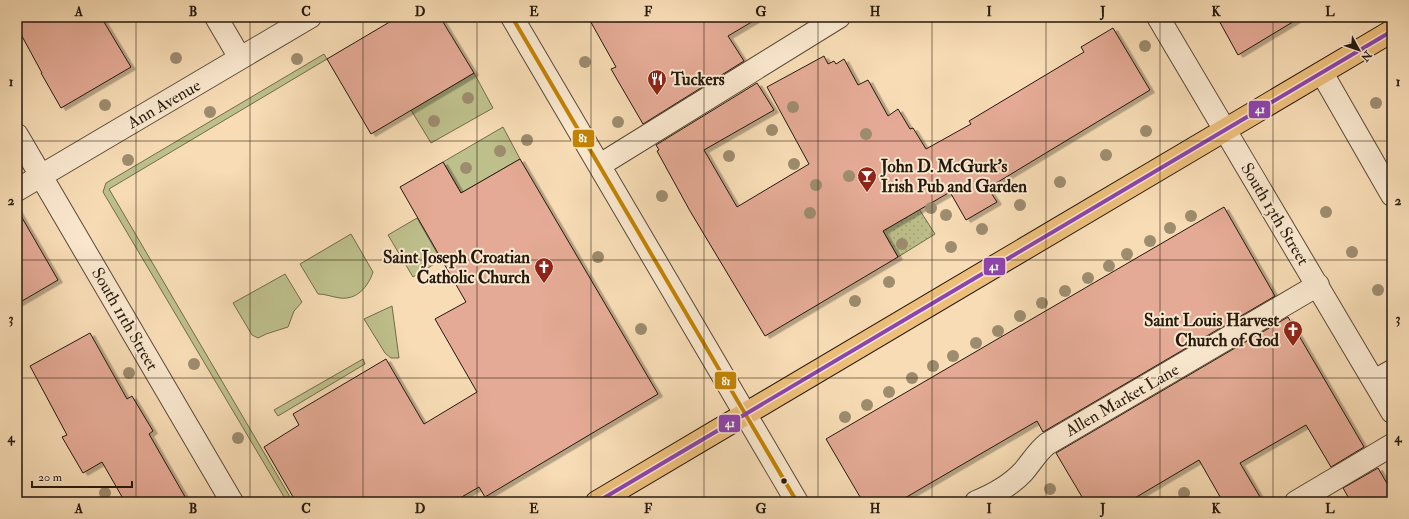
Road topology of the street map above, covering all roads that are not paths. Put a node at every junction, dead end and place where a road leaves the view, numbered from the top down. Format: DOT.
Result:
graph roads {
  1 [pos="216,17"];
  2 [pos="310,17"];
  3 [pos="512,17"];
  4 [pos="839,17"];
  5 [pos="1158,17"];
  6 [pos="1392,31"];
  7 [pos="240,58"];
  8 [pos="1322,73"];
  9 [pos="1224,130"];
  10 [pos="17,135"];
  11 [pos="600,165"];
  12 [pos="41,176"];
  13 [pos="17,190"];
  14 [pos="1392,195"];
  15 [pos="1318,285"];
  16 [pos="1383,376"];
  17 [pos="1392,412"];
  18 [pos="745,414"];
  19 [pos="1392,445"];
  20 [pos="232,502"];
  21 [pos="597,502"];
  22 [pos="797,502"];
  23 [pos="976,502"];
  24 [pos="1296,502"];
  1 -- 7 [label="street"];
  2 -- 7 [label="street, Ann Avenue"];
  3 -- 11 [label="street"];
  4 -- 11 [label="street"];
  5 -- 9 [label="street, South 13th Street"];
  6 -- 8 [label="main road"];
  7 -- 12 [label="street, Ann Avenue"];
  8 -- 9 [label="main road"];
  8 -- 14 [label="street"];
  9 -- 15 [label="street, South 13th Street"];
  9 -- 18 [label="main road"];
  10 -- 12 [label="street, South 11th Street"];
  11 -- 18 [label="street"];
  12 -- 13 [label="street, Ann Avenue"];
  12 -- 20 [label="street, South 11th Street"];
  15 -- 16 [label="street, South 13th Street"];
  15 -- 23 [label="street, Allen Market Lane"];
  16 -- 17 [label="street, South 13th Street"];
  18 -- 21 [label="main road"];
  18 -- 22 [label="street"];
  19 -- 24 [label="street"];
}
